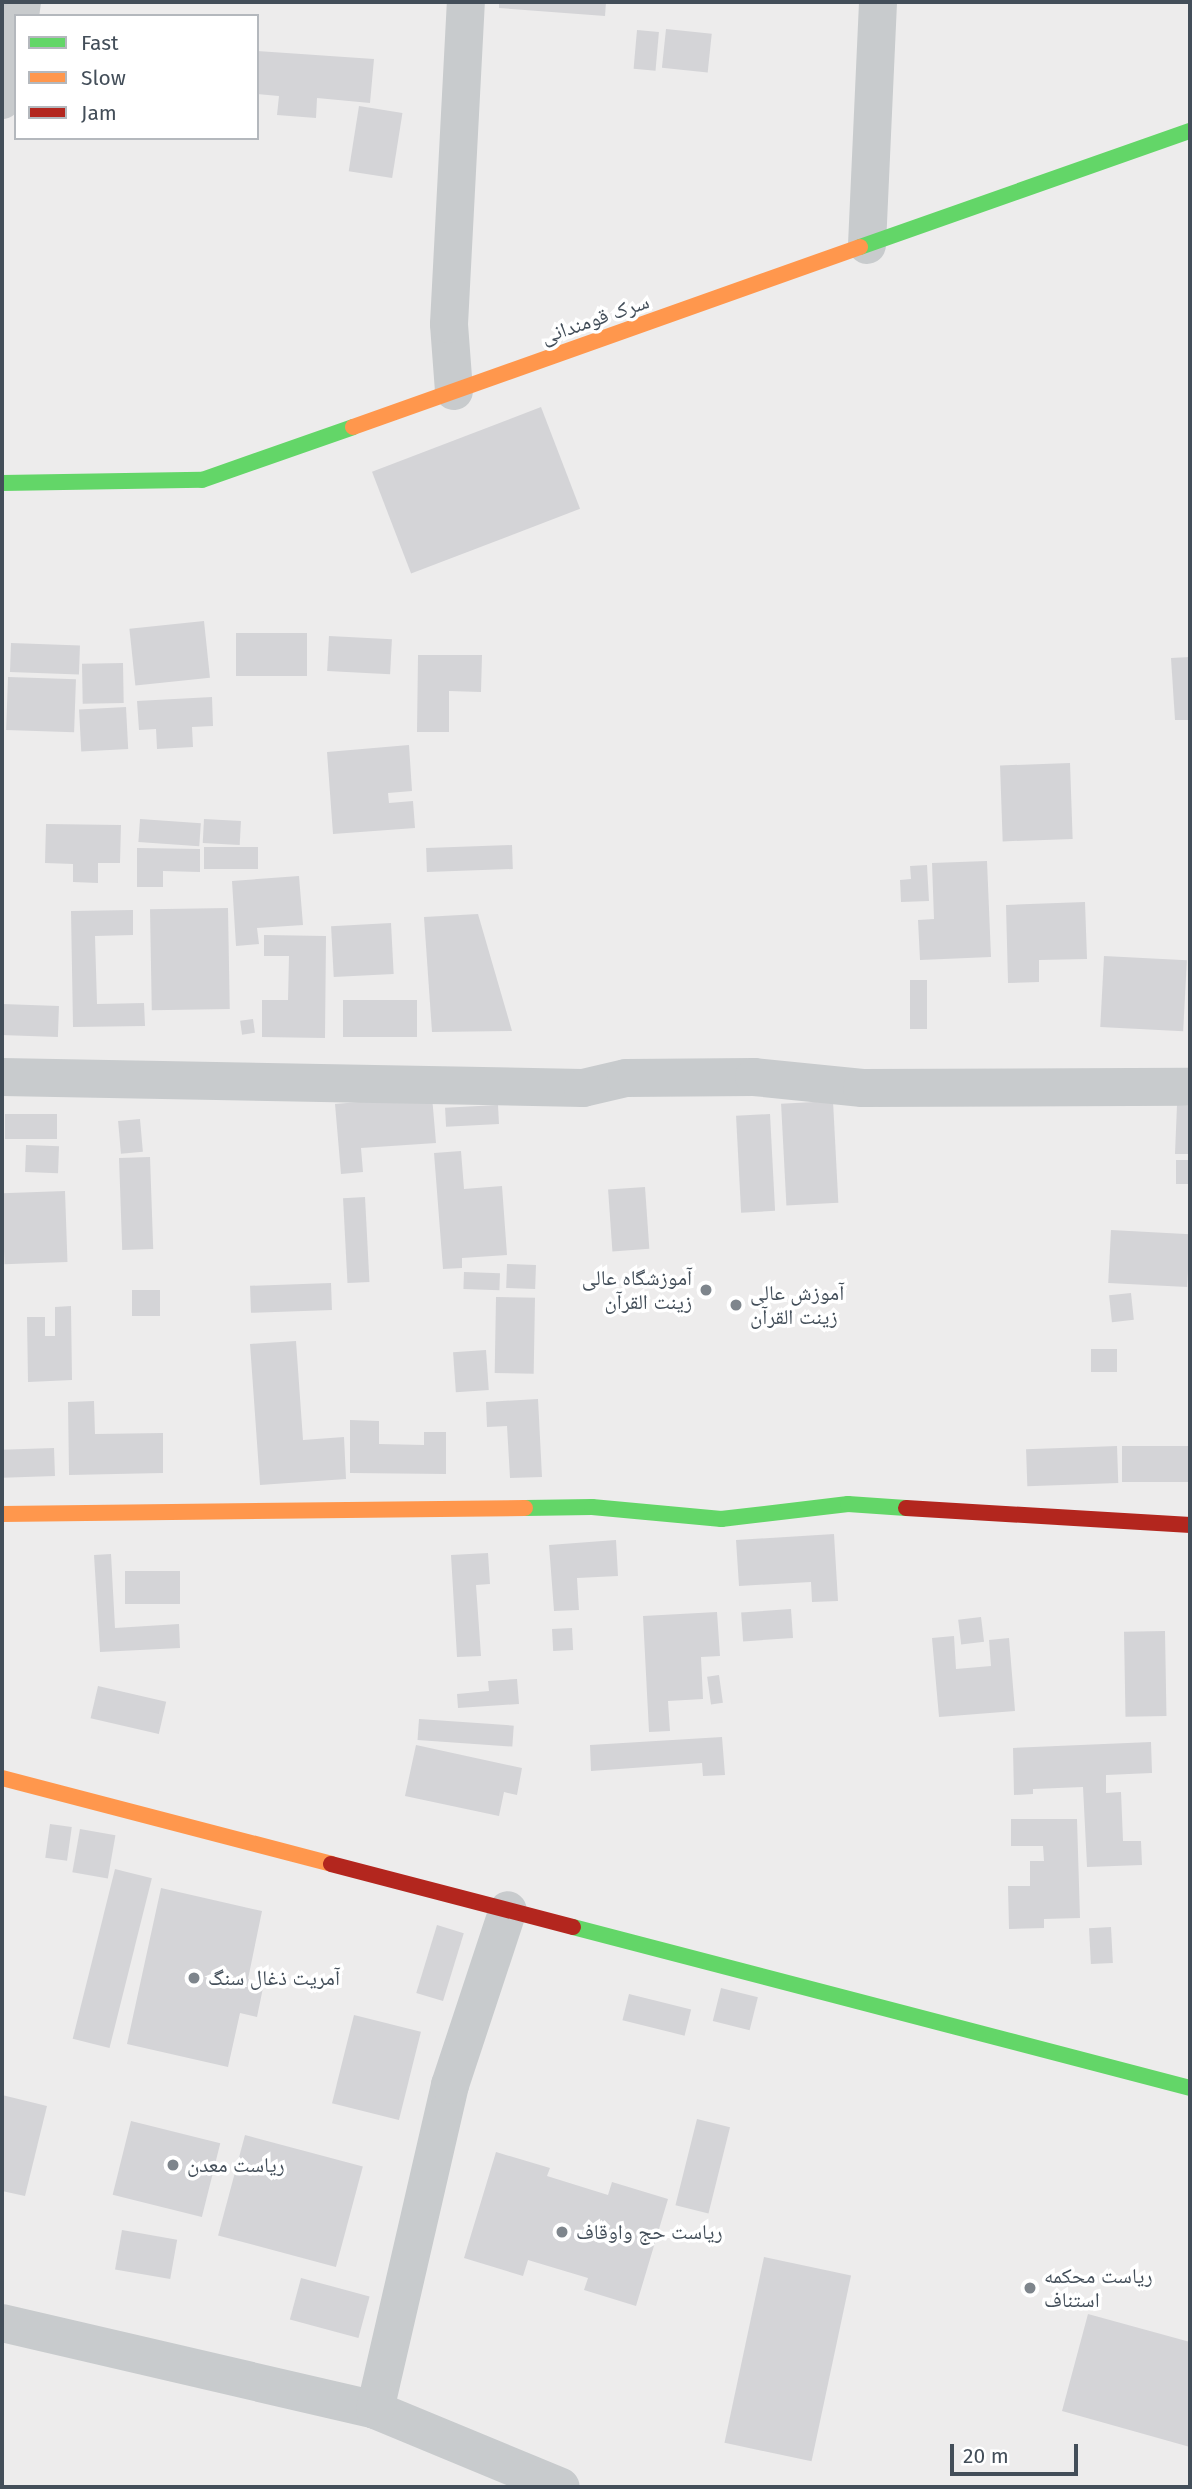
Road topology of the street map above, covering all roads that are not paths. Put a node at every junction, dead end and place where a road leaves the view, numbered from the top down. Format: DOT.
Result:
graph roads {
  1 [pos="466,2"];
  2 [pos="878,2"];
  3 [pos="14,43"];
  4 [pos="2,100"];
  5 [pos="1190,131"];
  6 [pos="867,245"];
  7 [pos="454,391"];
  8 [pos="2,483"];
  9 [pos="2,1077"];
  10 [pos="1190,1087"];
  11 [pos="2,1514"];
  12 [pos="1190,1525"];
  13 [pos="2,1778"];
  14 [pos="508,1910"];
  15 [pos="1190,2088"];
  16 [pos="2,2323"];
  17 [pos="375,2410"];
  18 [pos="561,2487"];
  1 -- 7 [label="street"];
  2 -- 6 [label="street"];
  3 -- 4 [label="street"];
  5 -- 6 [label="street, سرک قومندانی"];
  6 -- 7 [label="street, سرک قومندانی"];
  7 -- 8 [label="street, سرک قومندانی"];
  9 -- 10 [label="street"];
  11 -- 12 [label="street"];
  13 -- 14 [label="street"];
  14 -- 15 [label="street"];
  14 -- 17 [label="street"];
  16 -- 17 [label="street"];
  17 -- 18 [label="street"];
}
